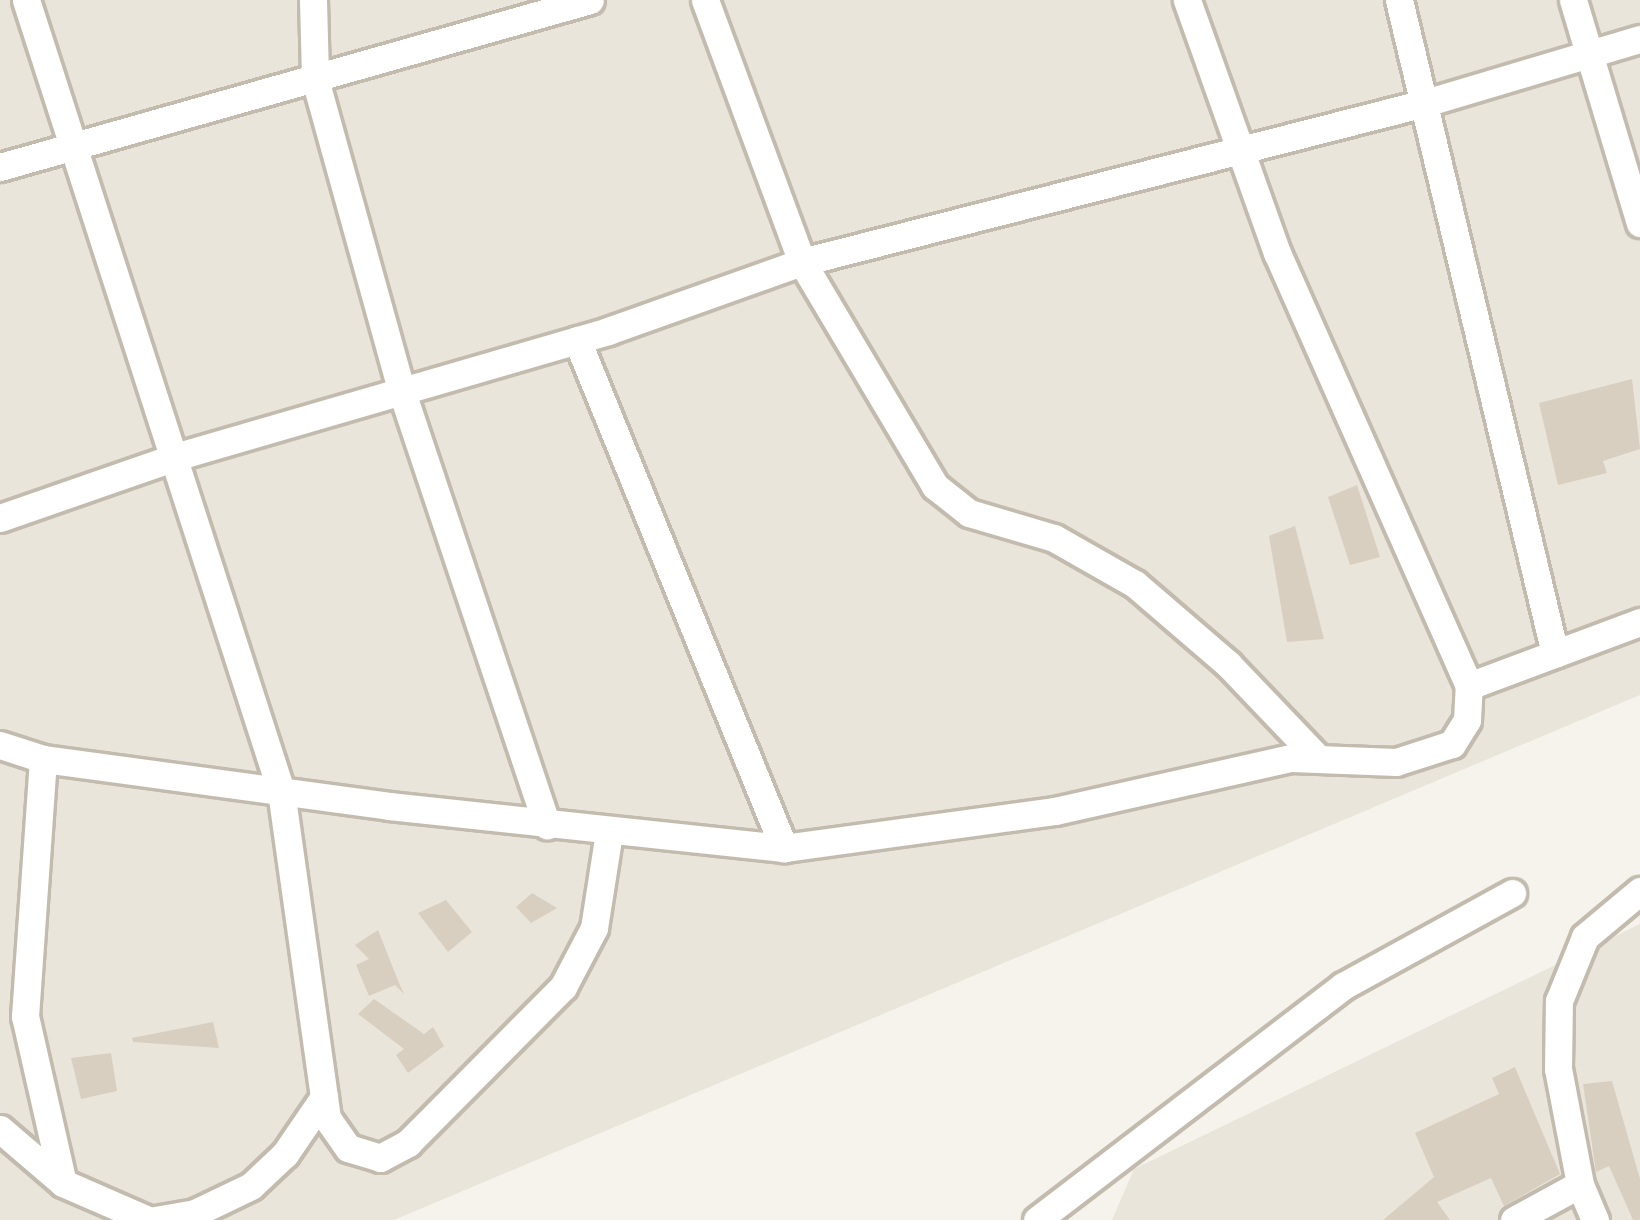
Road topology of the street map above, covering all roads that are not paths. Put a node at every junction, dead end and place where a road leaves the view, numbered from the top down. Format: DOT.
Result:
graph roads {
  1 [pos="26,0"];
  2 [pos="313,0"];
  3 [pos="590,0"];
  4 [pos="705,0"];
  5 [pos="1187,0"];
  6 [pos="1399,0"];
  7 [pos="1573,0"];
  8 [pos="1640,39"];
  9 [pos="1592,53"];
  10 [pos="315,79"];
  11 [pos="1425,103"];
  12 [pos="70,147"];
  13 [pos="1236,151"];
  14 [pos="0,167"];
  15 [pos="1640,223"];
  16 [pos="802,262"];
  17 [pos="578,340"];
  18 [pos="402,392"];
  19 [pos="175,457"];
  20 [pos="0,518"];
  21 [pos="1640,622"];
  22 [pos="1555,654"];
  23 [pos="1469,686"];
  24 [pos="0,745"];
  25 [pos="1316,756"];
  26 [pos="43,759"];
  27 [pos="281,791"];
  28 [pos="548,825"];
  29 [pos="609,832"];
  30 [pos="784,848"];
  31 [pos="1640,891"];
  32 [pos="1512,893"];
  33 [pos="324,1097"];
  34 [pos="0,1129"];
  35 [pos="63,1183"];
  36 [pos="1580,1184"];
  37 [pos="151,1220"];
  38 [pos="1037,1220"];
  39 [pos="1514,1220"];
  40 [pos="1595,1220"];
  1 -- 12 [label="street"];
  2 -- 10 [label="street"];
  3 -- 10 [label="street"];
  4 -- 16 [label="street"];
  5 -- 13 [label="street"];
  6 -- 11 [label="street"];
  7 -- 9 [label="street"];
  8 -- 9 [label="street"];
  9 -- 11 [label="street"];
  9 -- 15 [label="street"];
  10 -- 12 [label="street"];
  10 -- 18 [label="street"];
  11 -- 13 [label="street"];
  11 -- 22 [label="street"];
  12 -- 14 [label="street"];
  12 -- 19 [label="street"];
  13 -- 16 [label="street"];
  13 -- 23 [label="street"];
  16 -- 17 [label="street"];
  16 -- 25 [label="street"];
  17 -- 18 [label="street"];
  17 -- 30 [label="street"];
  18 -- 19 [label="street"];
  18 -- 28 [label="street"];
  19 -- 20 [label="street"];
  19 -- 27 [label="street"];
  21 -- 22 [label="street"];
  22 -- 23 [label="street"];
  23 -- 25 [label="street"];
  24 -- 26 [label="street"];
  25 -- 30 [label="street"];
  26 -- 27 [label="street"];
  26 -- 35 [label="street"];
  27 -- 28 [label="street"];
  27 -- 33 [label="street"];
  28 -- 29 [label="street"];
  29 -- 30 [label="street"];
  29 -- 33 [label="street"];
  31 -- 36 [label="street"];
  32 -- 38 [label="street"];
  33 -- 37 [label="street"];
  34 -- 35 [label="street"];
  35 -- 37 [label="street"];
  36 -- 39 [label="street"];
  36 -- 40 [label="street"];
}
